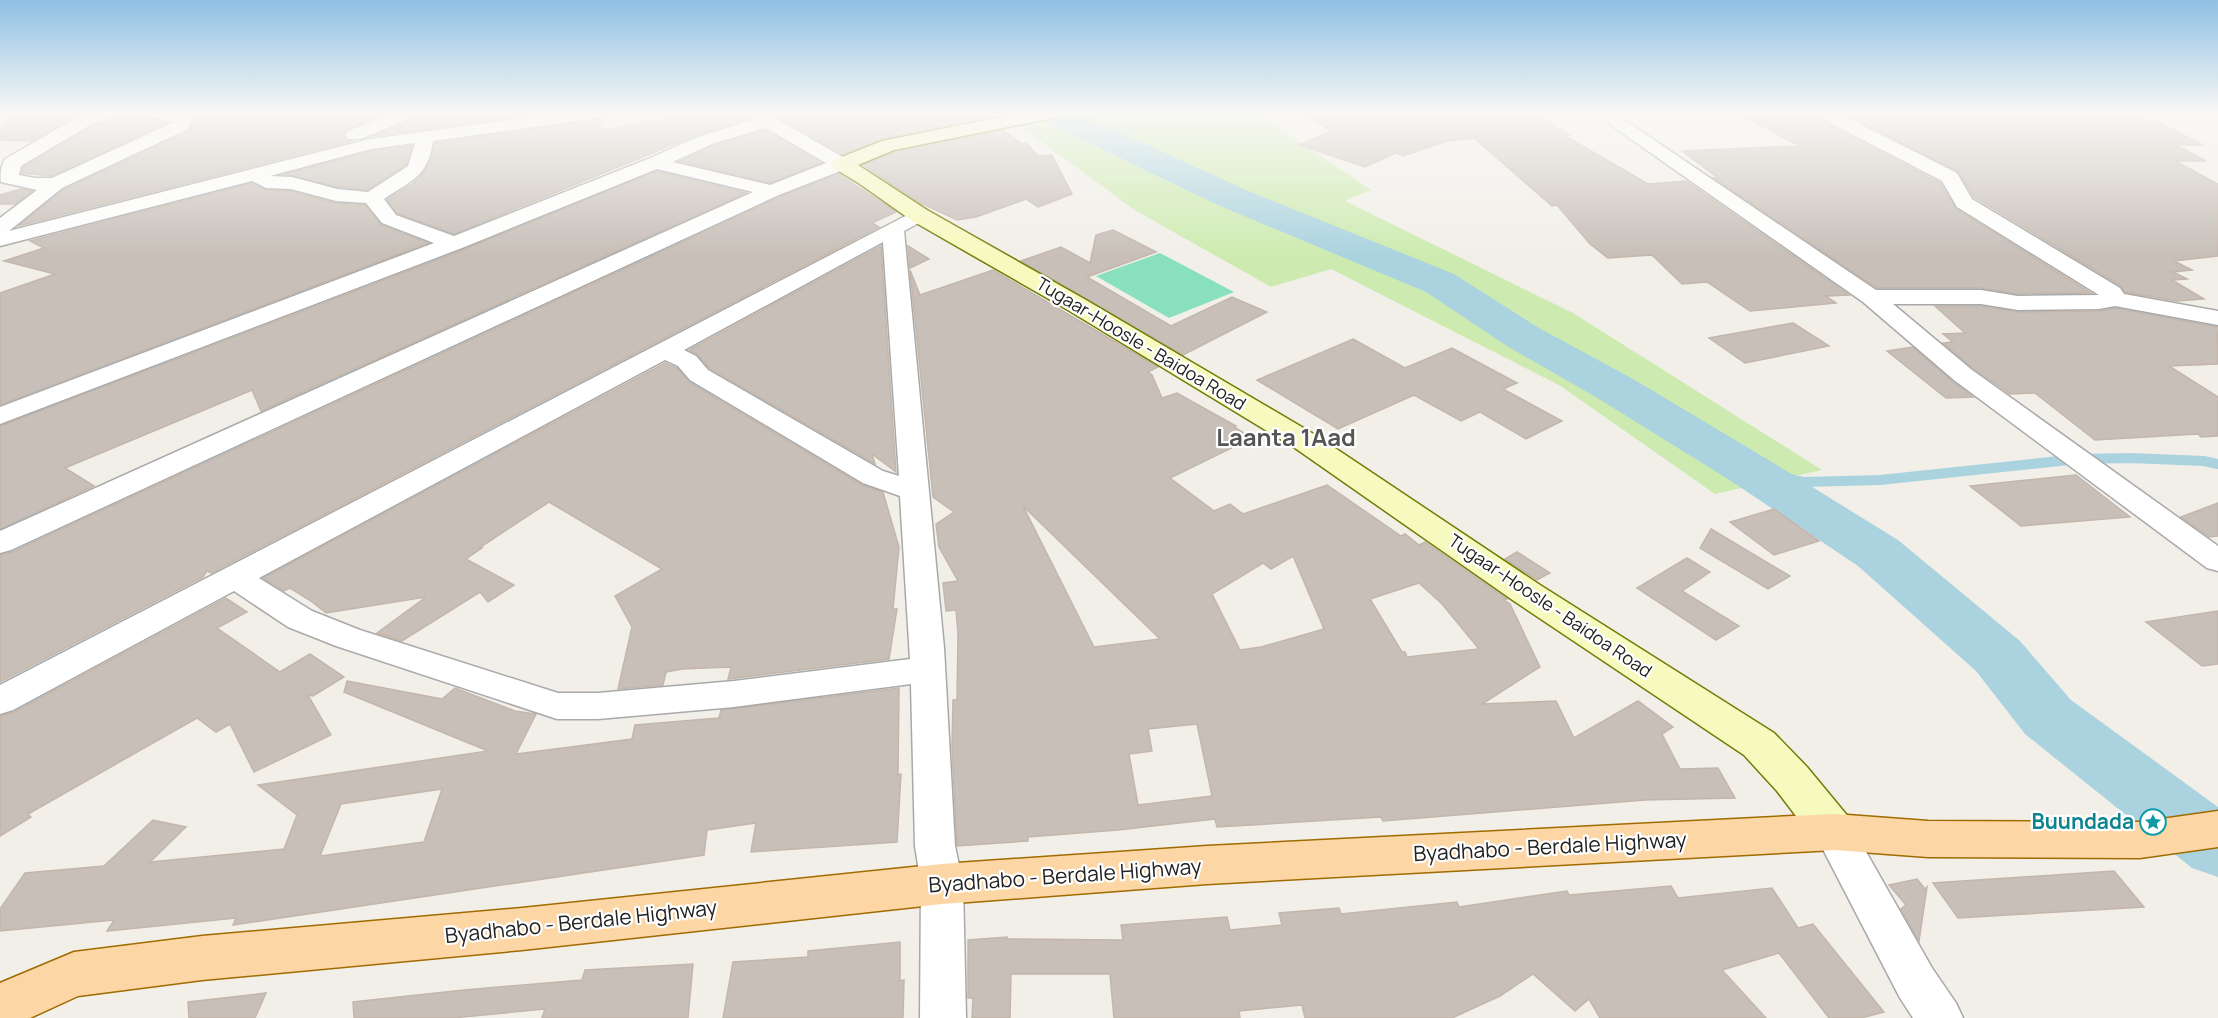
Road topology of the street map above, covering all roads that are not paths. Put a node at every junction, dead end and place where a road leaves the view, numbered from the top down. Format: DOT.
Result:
graph roads {
  1 [pos="16,161"];
  2 [pos="108,161"];
  3 [pos="309,161"];
  4 [pos="419,161"];
  5 [pos="661,161"];
  6 [pos="835,161"];
  7 [pos="850,161"];
  8 [pos="1672,161"];
  9 [pos="1918,161"];
  10 [pos="655,163"];
  11 [pos="841,164"];
  12 [pos="255,175"];
  13 [pos="55,184"];
  14 [pos="772,191"];
  15 [pos="372,198"];
  16 [pos="906,222"];
  17 [pos="0,228"];
  18 [pos="0,240"];
  19 [pos="454,243"];
  20 [pos="1870,297"];
  21 [pos="2115,299"];
  22 [pos="2218,318"];
  23 [pos="664,350"];
  24 [pos="0,416"];
  25 [pos="914,491"];
  26 [pos="0,543"];
  27 [pos="2218,561"];
  28 [pos="233,576"];
  29 [pos="927,669"];
  30 [pos="0,701"];
  31 [pos="2218,829"];
  32 [pos="1834,832"];
  33 [pos="942,884"];
  34 [pos="0,1007"];
  35 [pos="943,1018"];
  36 [pos="1940,1018"];
  1 -- 13 [label="street"];
  2 -- 13 [label="street"];
  3 -- 12 [label="street"];
  4 -- 15 [label="street"];
  5 -- 10 [label="street"];
  6 -- 11 [label="street"];
  7 -- 11 [label="main road"];
  8 -- 20 [label="street"];
  9 -- 21 [label="street"];
  10 -- 14 [label="street"];
  10 -- 19 [label="street"];
  11 -- 14 [label="street"];
  11 -- 16 [label="main road, Tugaar-Hoosle - Baidoa Road"];
  12 -- 15 [label="street"];
  12 -- 18 [label="street"];
  13 -- 17 [label="street"];
  14 -- 26 [label="street"];
  15 -- 19 [label="street"];
  16 -- 23 [label="street"];
  16 -- 25 [label="street"];
  16 -- 32 [label="main road, Tugaar-Hoosle - Baidoa Road"];
  19 -- 24 [label="street"];
  20 -- 21 [label="street"];
  20 -- 27 [label="street"];
  21 -- 22 [label="street"];
  23 -- 25 [label="street"];
  23 -- 28 [label="street"];
  25 -- 29 [label="street"];
  28 -- 29 [label="street"];
  28 -- 30 [label="street"];
  29 -- 33 [label="street"];
  31 -- 32 [label="main road, Byadhabo - Berdale Highway"];
  32 -- 33 [label="main road, Byadhabo - Berdale Highway"];
  32 -- 36 [label="street"];
  33 -- 34 [label="main road, Byadhabo - Berdale Highway"];
  33 -- 35 [label="street"];
}
